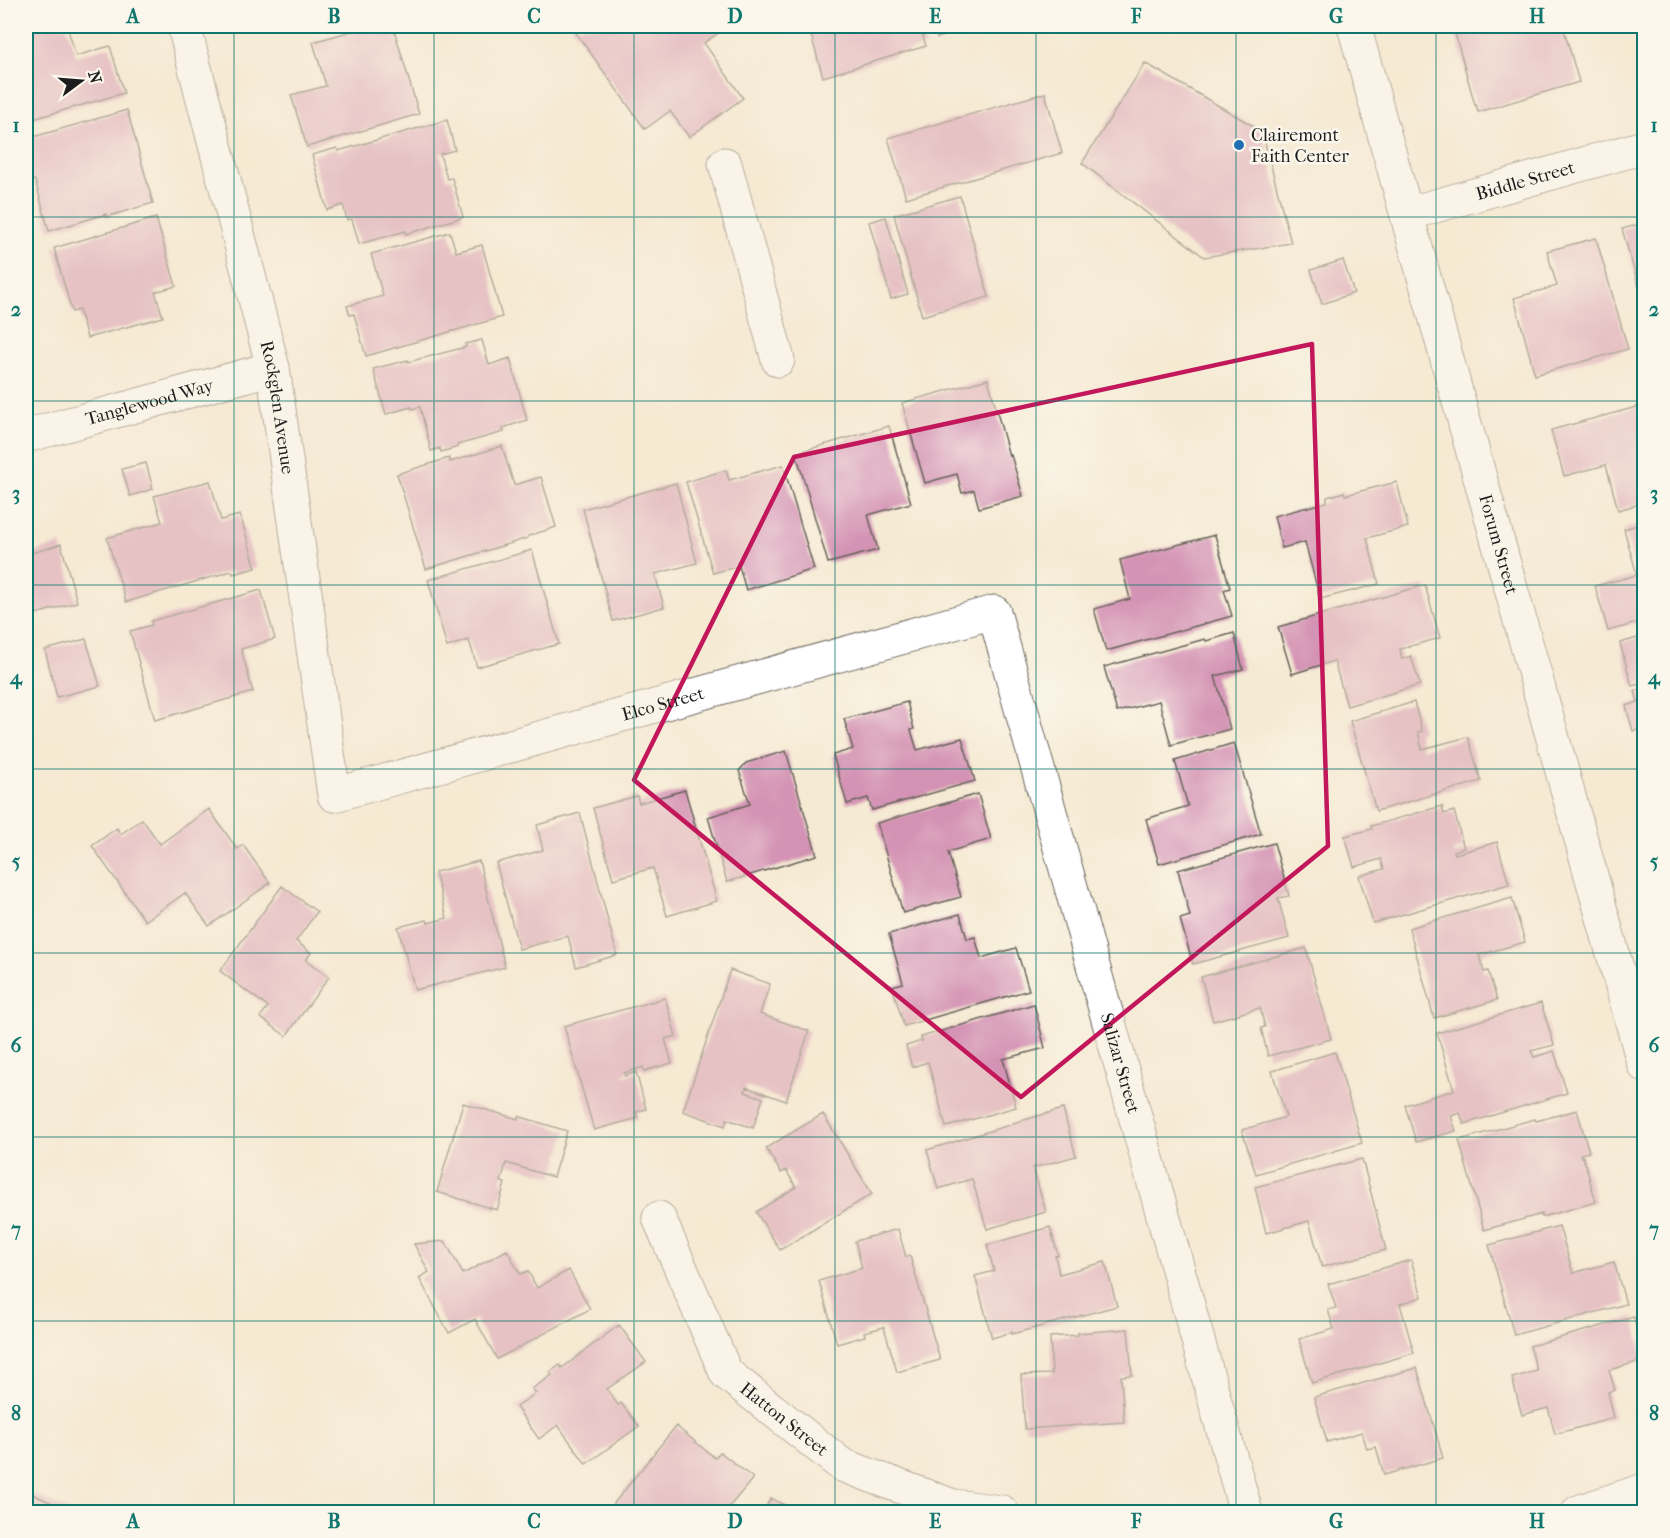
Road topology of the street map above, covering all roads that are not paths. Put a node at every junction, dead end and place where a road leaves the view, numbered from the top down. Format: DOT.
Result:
graph roads {
  1 [pos="184,26"];
  2 [pos="1354,26"];
  3 [pos="1644,147"];
  4 [pos="725,164"];
  5 [pos="1407,214"];
  6 [pos="778,360"];
  7 [pos="273,368"];
  8 [pos="26,436"];
  9 [pos="994,612"];
  10 [pos="334,795"];
  11 [pos="1644,1065"];
  12 [pos="659,1218"];
  13 [pos="1644,1490"];
  14 [pos="1002,1512"];
  15 [pos="1246,1512"];
  16 [pos="1578,1512"];
  1 -- 7 [label="street, Rockglen Avenue"];
  2 -- 5 [label="street, Forum Street"];
  3 -- 5 [label="street, Biddle Street"];
  4 -- 6 [label="street"];
  5 -- 11 [label="street, Forum Street"];
  7 -- 8 [label="street, Tanglewood Way"];
  7 -- 10 [label="street, Rockglen Avenue"];
  9 -- 10 [label="street, Elco Street"];
  9 -- 15 [label="street, Salizar Street"];
  12 -- 14 [label="street, Hatton Street"];
  13 -- 16 [label="street"];
}
